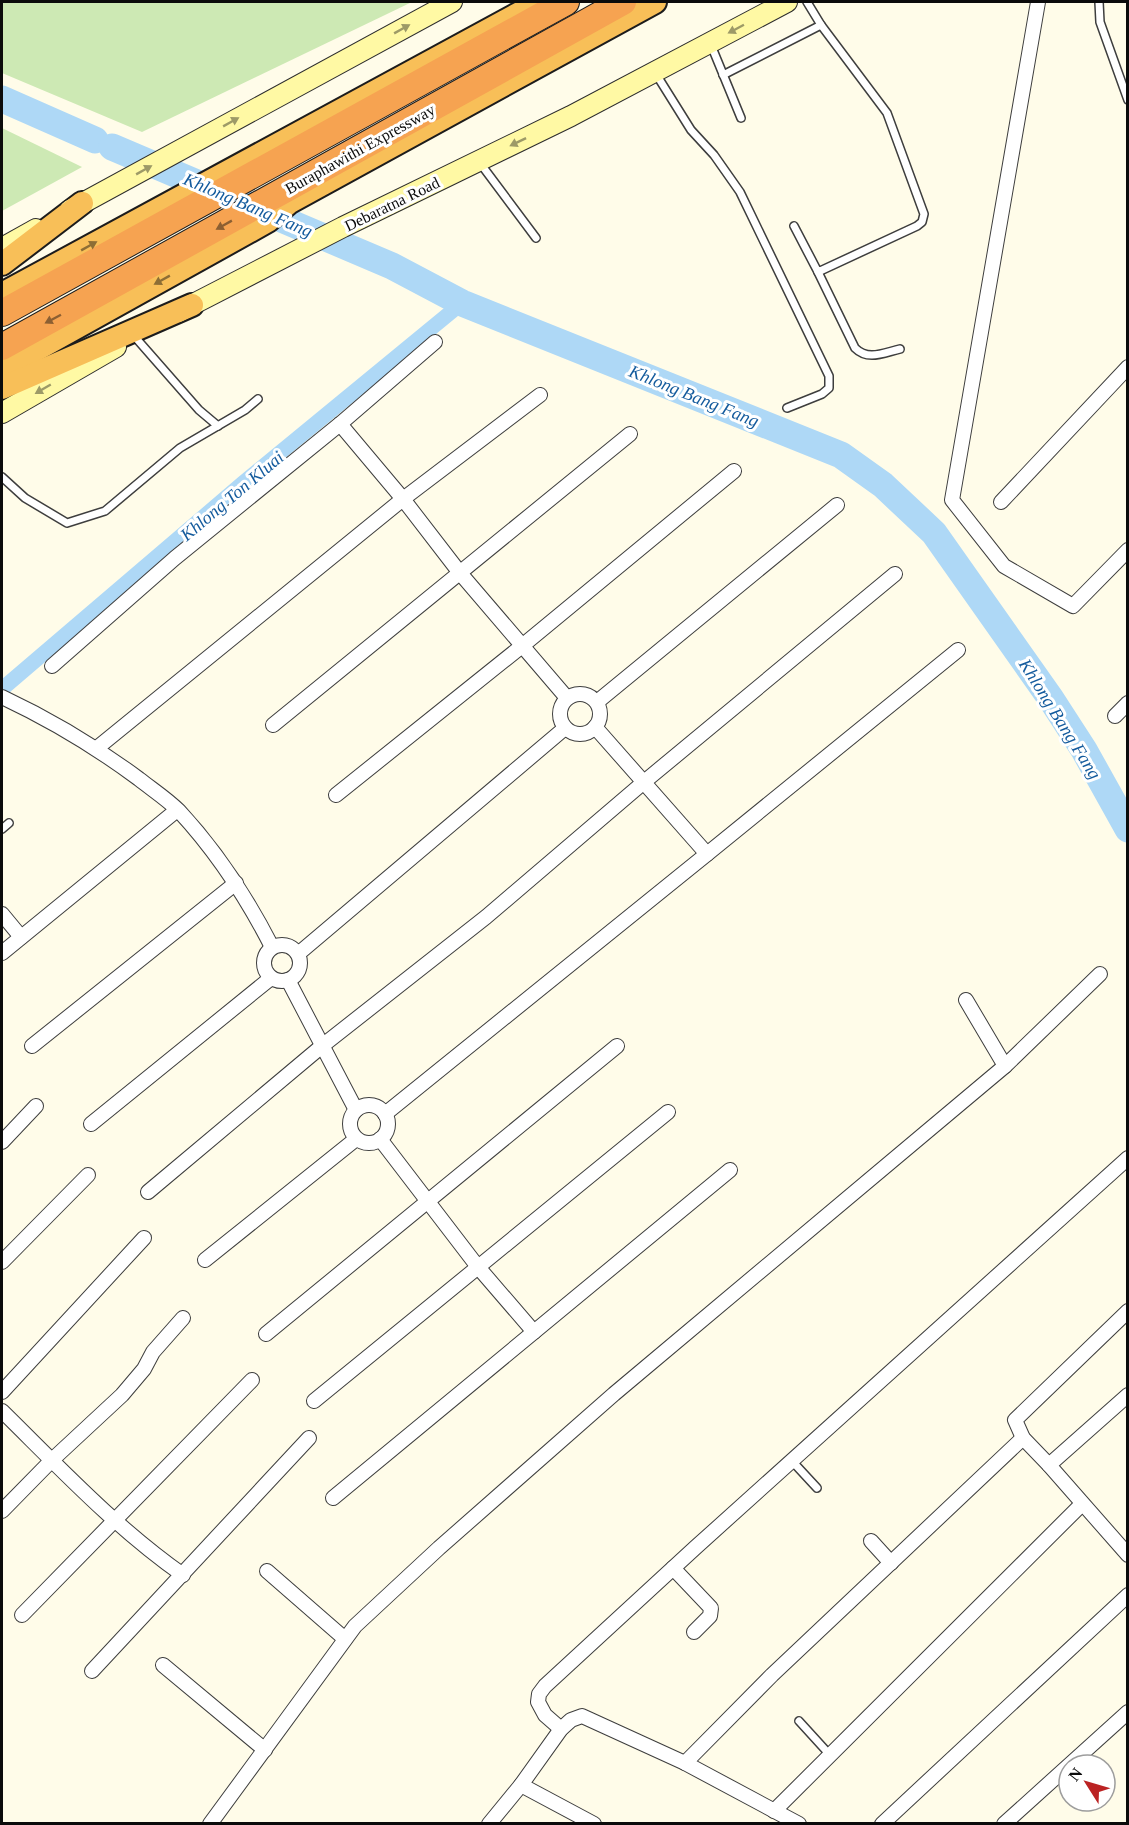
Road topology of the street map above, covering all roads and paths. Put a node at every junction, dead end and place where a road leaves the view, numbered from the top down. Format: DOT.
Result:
graph roads {
  1 [pos="452,2"];
  2 [pos="540,2"];
  3 [pos="566,2"];
  4 [pos="623,2"];
  5 [pos="656,2"];
  6 [pos="787,2"];
  7 [pos="807,2"];
  8 [pos="1038,2"];
  9 [pos="1099,2"];
  10 [pos="821,26"];
  11 [pos="710,42"];
  12 [pos="655,72"];
  13 [pos="723,75"];
  14 [pos="1128,100"];
  15 [pos="741,118"];
  16 [pos="479,161"];
  17 [pos="82,203"];
  18 [pos="794,226"];
  19 [pos="536,238"];
  20 [pos="2,248"];
  21 [pos="2,264"];
  22 [pos="818,272"];
  23 [pos="2,294"];
  24 [pos="192,304"];
  25 [pos="2,313"];
  26 [pos="135,337"];
  27 [pos="435,342"];
  28 [pos="2,347"];
  29 [pos="900,349"];
  30 [pos="1128,368"];
  31 [pos="2,369"];
  32 [pos="2,388"];
  33 [pos="540,394"];
  34 [pos="258,399"];
  35 [pos="787,408"];
  36 [pos="2,413"];
  37 [pos="340,424"];
  38 [pos="218,426"];
  39 [pos="630,434"];
  40 [pos="734,471"];
  41 [pos="2,477"];
  42 [pos="403,499"];
  43 [pos="1001,502"];
  44 [pos="837,505"];
  45 [pos="1128,550"];
  46 [pos="460,573"];
  47 [pos="895,574"];
  48 [pos="522,646"];
  49 [pos="958,650"];
  50 [pos="52,666"];
  51 [pos="2,697"];
  52 [pos="567,698"];
  53 [pos="597,702"];
  54 [pos="1128,704"];
  55 [pos="1115,716"];
  56 [pos="273,726"];
  57 [pos="595,727"];
  58 [pos="566,728"];
  59 [pos="97,748"];
  60 [pos="644,782"];
  61 [pos="336,795"];
  62 [pos="177,810"];
  63 [pos="9,823"];
  64 [pos="2,829"];
  65 [pos="707,854"];
  66 [pos="236,883"];
  67 [pos="2,914"];
  68 [pos="21,938"];
  69 [pos="272,947"];
  70 [pos="2,952"];
  71 [pos="298,954"];
  72 [pos="1100,974"];
  73 [pos="271,978"];
  74 [pos="288,980"];
  75 [pos="966,1000"];
  76 [pos="32,1046"];
  77 [pos="322,1046"];
  78 [pos="617,1046"];
  79 [pos="1005,1066"];
  80 [pos="36,1106"];
  81 [pos="356,1110"];
  82 [pos="668,1112"];
  83 [pos="385,1114"];
  84 [pos="91,1124"];
  85 [pos="356,1139"];
  86 [pos="380,1139"];
  87 [pos="2,1142"];
  88 [pos="1128,1158"];
  89 [pos="730,1170"];
  90 [pos="88,1175"];
  91 [pos="148,1192"];
  92 [pos="427,1202"];
  93 [pos="144,1238"];
  94 [pos="205,1260"];
  95 [pos="2,1263"];
  96 [pos="478,1267"];
  97 [pos="1128,1311"];
  98 [pos="183,1318"];
  99 [pos="534,1332"];
  100 [pos="266,1334"];
  101 [pos="252,1380"];
  102 [pos="2,1392"];
  103 [pos="1128,1395"];
  104 [pos="314,1401"];
  105 [pos="2,1411"];
  106 [pos="309,1438"];
  107 [pos="1023,1438"];
  108 [pos="52,1460"];
  109 [pos="792,1461"];
  110 [pos="1049,1465"];
  111 [pos="817,1488"];
  112 [pos="333,1498"];
  113 [pos="1082,1504"];
  114 [pos="2,1511"];
  115 [pos="113,1520"];
  116 [pos="871,1541"];
  117 [pos="1128,1554"];
  118 [pos="891,1563"];
  119 [pos="673,1568"];
  120 [pos="267,1571"];
  121 [pos="183,1575"];
  122 [pos="1128,1594"];
  123 [pos="22,1615"];
  124 [pos="693,1632"];
  125 [pos="345,1639"];
  126 [pos="163,1665"];
  127 [pos="92,1671"];
  128 [pos="1128,1712"];
  129 [pos="799,1721"];
  130 [pos="561,1729"];
  131 [pos="266,1750"];
  132 [pos="830,1755"];
  133 [pos="685,1763"];
  134 [pos="521,1785"];
  135 [pos="774,1811"];
  136 [pos="210,1824"];
  137 [pos="489,1824"];
  138 [pos="594,1824"];
  139 [pos="799,1824"];
  140 [pos="882,1824"];
  141 [pos="1004,1824"];
  17 -- 1 [label="main road, one-way"];
  23 -- 2 [label="highway, one-way"];
  3 -- 25 [label="highway, Buraphawithi Expressway"];
  4 -- 28 [label="highway, Buraphawithi Expressway, one-way"];
  5 -- 31 [label="highway, one-way"];
  6 -- 11 [label="main road, Debaratna Road, one-way"];
  7 -- 10 [label="lane"];
  8 -- 45 [label="street"];
  9 -- 14 [label="lane"];
  10 -- 13 [label="lane"];
  10 -- 22 [label="lane"];
  11 -- 12 [label="main road, Debaratna Road"];
  11 -- 13 [label="lane"];
  12 -- 16 [label="main road, Debaratna Road, one-way"];
  12 -- 35 [label="lane"];
  13 -- 15 [label="lane"];
  16 -- 19 [label="lane"];
  16 -- 24 [label="main road, Debaratna Road"];
  17 -- 20 [label="main road"];
  17 -- 21 [label="highway"];
  18 -- 22 [label="lane"];
  22 -- 29 [label="lane"];
  24 -- 26 [label="main road, Debaratna Road"];
  24 -- 32 [label="highway"];
  26 -- 36 [label="main road, Debaratna Road, one-way"];
  26 -- 38 [label="lane"];
  27 -- 37 [label="street"];
  30 -- 43 [label="street"];
  33 -- 42 [label="street"];
  34 -- 38 [label="lane"];
  37 -- 42 [label="street"];
  37 -- 50 [label="street"];
  38 -- 41 [label="lane"];
  39 -- 46 [label="street"];
  40 -- 48 [label="street"];
  42 -- 46 [label="street"];
  42 -- 59 [label="street"];
  44 -- 53 [label="street"];
  46 -- 48 [label="street"];
  46 -- 56 [label="street"];
  47 -- 60 [label="street"];
  48 -- 52 [label="street"];
  48 -- 61 [label="street"];
  49 -- 65 [label="street"];
  51 -- 59 [label="street"];
  52 -- 53 [label="street"];
  52 -- 58 [label="street"];
  53 -- 57 [label="street"];
  54 -- 55 [label="street"];
  57 -- 58 [label="street"];
  57 -- 60 [label="street"];
  58 -- 71 [label="street"];
  59 -- 62 [label="street"];
  60 -- 65 [label="street"];
  60 -- 77 [label="street"];
  62 -- 66 [label="street"];
  62 -- 68 [label="street"];
  63 -- 64 [label="lane"];
  65 -- 83 [label="street"];
  66 -- 69 [label="street"];
  66 -- 76 [label="street"];
  67 -- 68 [label="street"];
  68 -- 70 [label="street"];
  69 -- 71 [label="street"];
  69 -- 73 [label="street"];
  71 -- 74 [label="street"];
  72 -- 79 [label="street"];
  73 -- 74 [label="street"];
  73 -- 84 [label="street"];
  74 -- 77 [label="street"];
  75 -- 79 [label="street"];
  77 -- 81 [label="street"];
  77 -- 91 [label="street"];
  78 -- 92 [label="street"];
  79 -- 125 [label="street"];
  80 -- 87 [label="street"];
  81 -- 83 [label="street"];
  81 -- 85 [label="street"];
  82 -- 96 [label="street"];
  83 -- 86 [label="street"];
  85 -- 86 [label="street"];
  85 -- 94 [label="street"];
  86 -- 92 [label="street"];
  88 -- 109 [label="street"];
  89 -- 99 [label="street"];
  90 -- 95 [label="street"];
  92 -- 96 [label="street"];
  92 -- 100 [label="street"];
  93 -- 102 [label="street"];
  96 -- 99 [label="street"];
  96 -- 104 [label="street"];
  97 -- 107 [label="street"];
  98 -- 108 [label="street"];
  99 -- 112 [label="street"];
  101 -- 115 [label="street"];
  103 -- 110 [label="street"];
  105 -- 108 [label="street"];
  106 -- 121 [label="street"];
  107 -- 110 [label="street"];
  107 -- 118 [label="street"];
  108 -- 114 [label="street"];
  108 -- 115 [label="street"];
  109 -- 111 [label="lane"];
  109 -- 119 [label="street"];
  110 -- 113 [label="street"];
  113 -- 117 [label="street"];
  113 -- 132 [label="street"];
  115 -- 121 [label="street"];
  115 -- 123 [label="street"];
  116 -- 118 [label="street"];
  118 -- 133 [label="street"];
  119 -- 124 [label="street"];
  119 -- 130 [label="street"];
  120 -- 125 [label="street"];
  121 -- 127 [label="street"];
  122 -- 140 [label="street"];
  125 -- 131 [label="street"];
  126 -- 131 [label="street"];
  128 -- 141 [label="street"];
  129 -- 132 [label="lane"];
  130 -- 133 [label="street"];
  130 -- 134 [label="street"];
  131 -- 136 [label="street"];
  132 -- 135 [label="street"];
  133 -- 135 [label="street"];
  134 -- 137 [label="street"];
  134 -- 138 [label="street"];
  135 -- 139 [label="street"];
}
